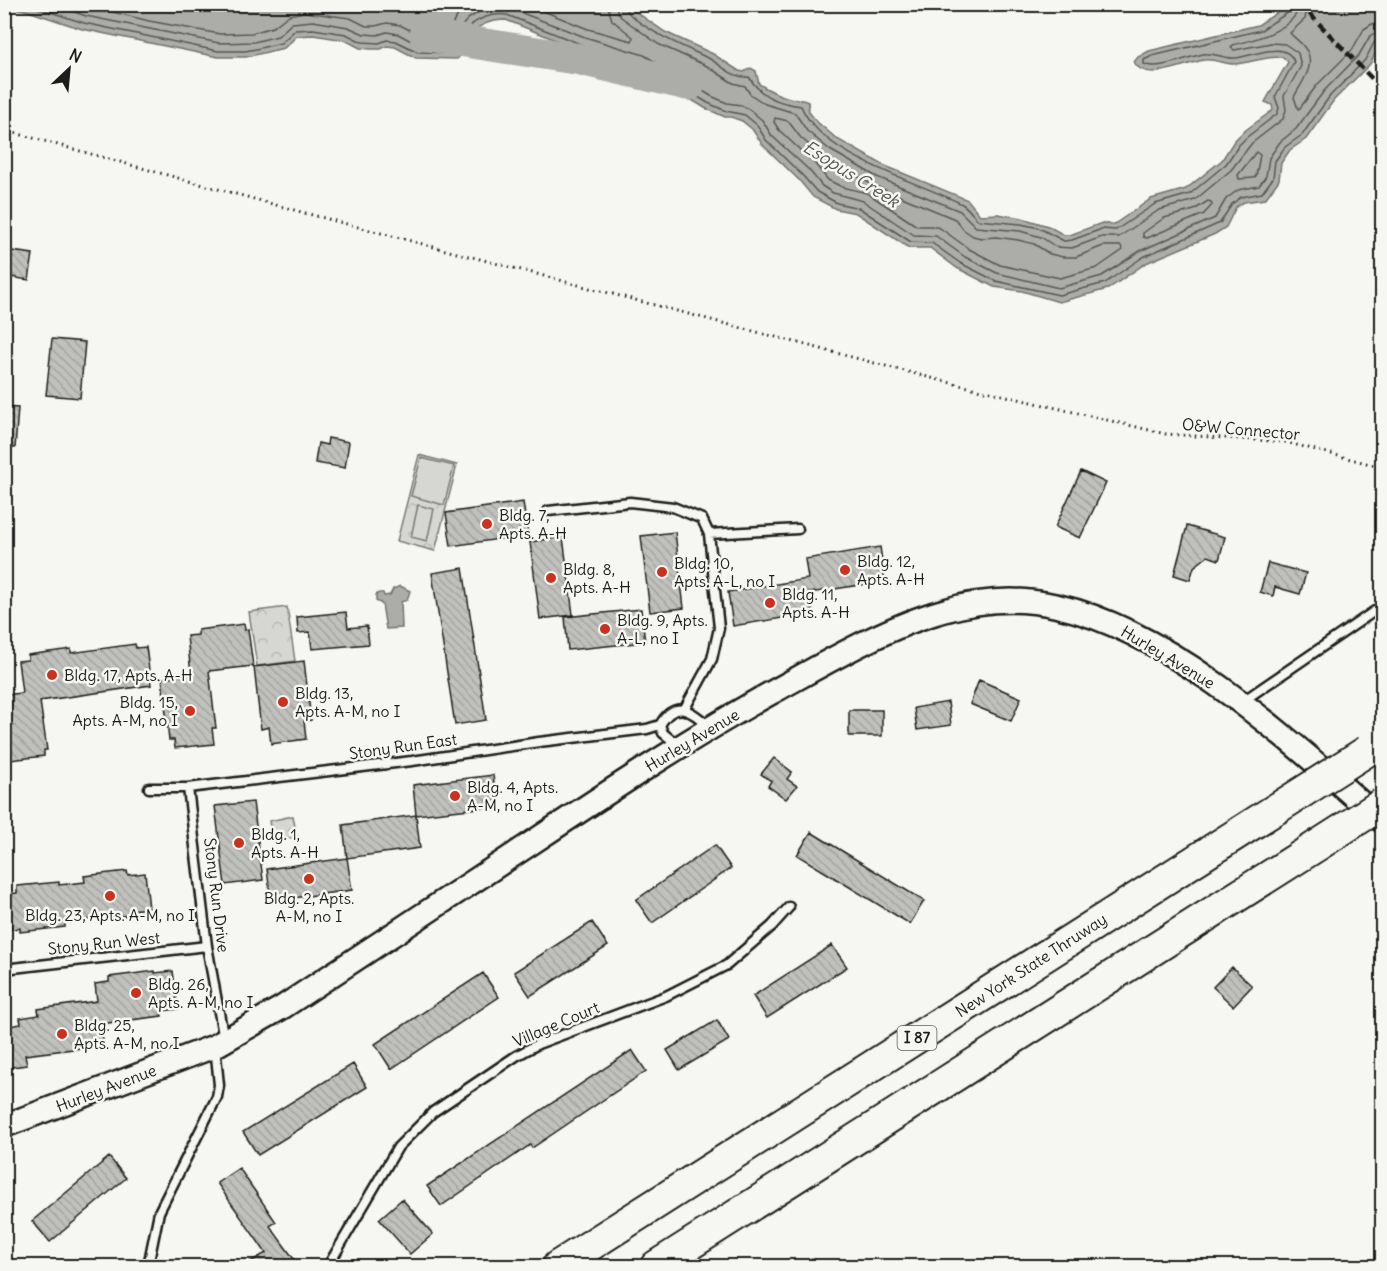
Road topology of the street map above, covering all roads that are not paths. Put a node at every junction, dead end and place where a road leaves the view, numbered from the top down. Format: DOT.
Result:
graph roads {
  1 [pos="548,511"];
  2 [pos="798,530"];
  3 [pos="709,534"];
  4 [pos="1383,606"];
  5 [pos="1240,703"];
  6 [pos="684,710"];
  7 [pos="660,725"];
  8 [pos="709,727"];
  9 [pos="679,746"];
  10 [pos="1375,746"];
  11 [pos="149,788"];
  12 [pos="188,788"];
  13 [pos="1383,804"];
  14 [pos="1383,821"];
  15 [pos="789,907"];
  16 [pos="207,946"];
  17 [pos="4,969"];
  18 [pos="219,1043"];
  19 [pos="4,1126"];
  20 [pos="148,1266"];
  21 [pos="328,1266"];
  22 [pos="558,1266"];
  23 [pos="657,1266"];
  1 -- 3 [label="lane"];
  2 -- 3 [label="lane"];
  3 -- 6 [label="lane"];
  4 -- 5 [label="lane"];
  5 -- 8 [label="street, Hurley Avenue"];
  5 -- 14 [label="street, Hurley Avenue"];
  6 -- 7 [label="lane, Stony Run East"];
  6 -- 8 [label="lane"];
  7 -- 9 [label="lane"];
  7 -- 12 [label="lane, Stony Run East"];
  8 -- 9 [label="street, Hurley Avenue"];
  9 -- 18 [label="street, Hurley Avenue"];
  10 -- 22 [label="highway, New York State Thruway / I 87, bridge"];
  11 -- 12 [label="lane, Stony Run East"];
  12 -- 16 [label="lane, Stony Run Drive"];
  13 -- 23 [label="highway, bridge"];
  15 -- 21 [label="lane, Village Court"];
  16 -- 17 [label="lane, Stony Run West"];
  16 -- 18 [label="lane, Stony Run Drive"];
  18 -- 19 [label="street, Hurley Avenue"];
  18 -- 20 [label="lane"];
}
